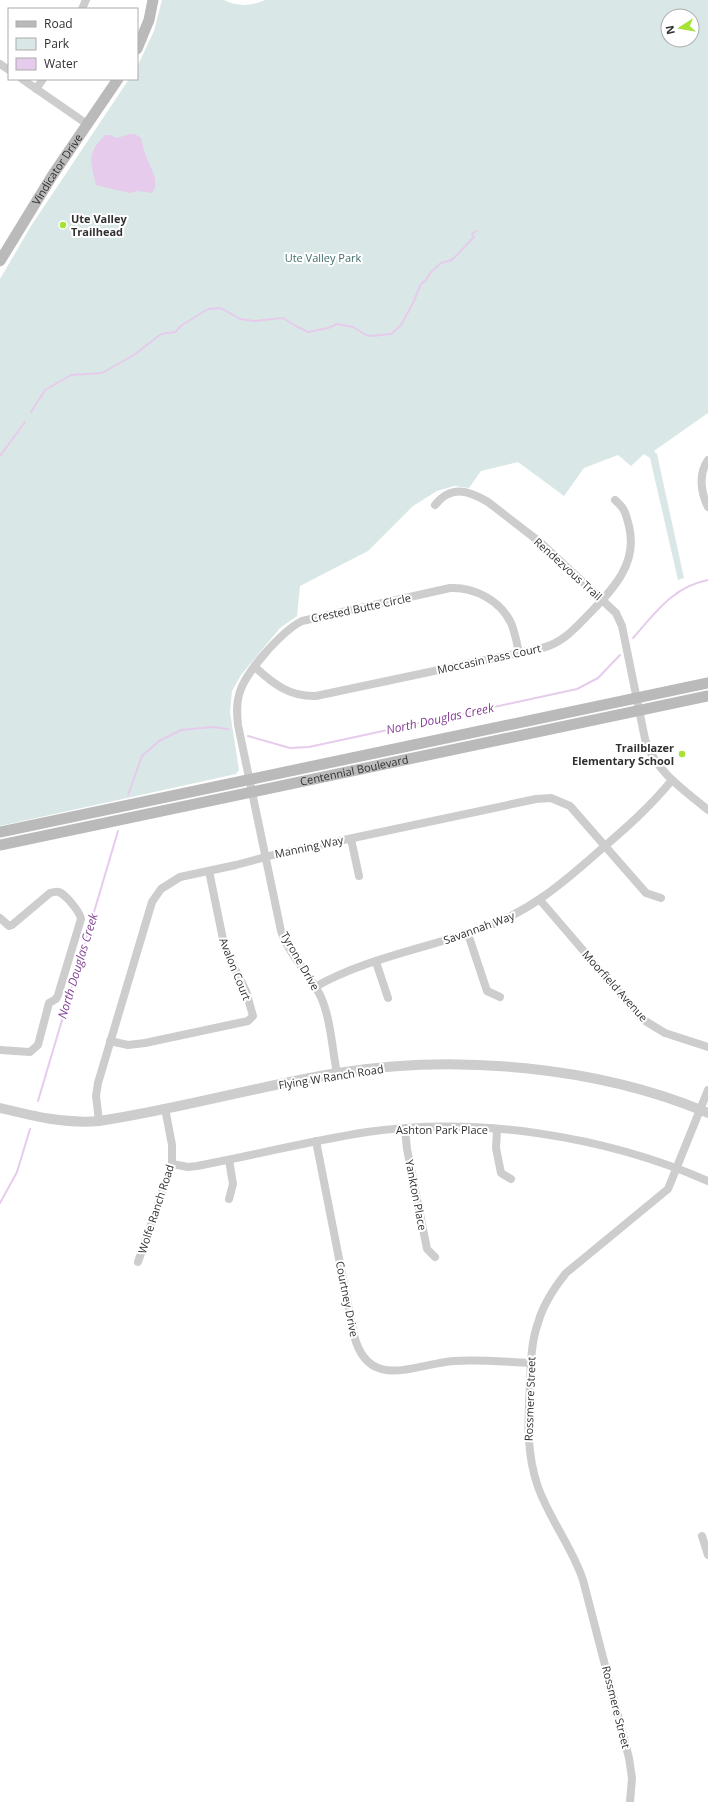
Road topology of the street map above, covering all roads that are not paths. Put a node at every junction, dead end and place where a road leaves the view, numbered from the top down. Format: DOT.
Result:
graph roads {
  1 [pos="153,0"];
  2 [pos="138,47"];
  3 [pos="23,80"];
  4 [pos="43,80"];
  5 [pos="117,80"];
  6 [pos="36,89"];
  7 [pos="87,124"];
  8 [pos="0,261"];
  9 [pos="708,460"];
  10 [pos="615,500"];
  11 [pos="435,505"];
  12 [pos="708,508"];
  13 [pos="603,599"];
  14 [pos="519,653"];
  15 [pos="255,667"];
  16 [pos="708,683"];
  17 [pos="708,696"];
  18 [pos="636,697"];
  19 [pos="639,710"];
  20 [pos="248,779"];
  21 [pos="672,780"];
  22 [pos="252,792"];
  23 [pos="708,810"];
  24 [pos="0,832"];
  25 [pos="351,839"];
  26 [pos="0,845"];
  27 [pos="606,846"];
  28 [pos="265,856"];
  29 [pos="208,871"];
  30 [pos="359,876"];
  31 [pos="661,898"];
  32 [pos="540,900"];
  33 [pos="0,918"];
  34 [pos="468,934"];
  35 [pos="376,962"];
  36 [pos="315,987"];
  37 [pos="500,997"];
  38 [pos="388,998"];
  39 [pos="110,1041"];
  40 [pos="708,1047"];
  41 [pos="0,1050"];
  42 [pos="337,1073"];
  43 [pos="708,1090"];
  44 [pos="0,1108"];
  45 [pos="165,1108"];
  46 [pos="704,1112"];
  47 [pos="99,1121"];
  48 [pos="405,1129"];
  49 [pos="497,1130"];
  50 [pos="316,1141"];
  51 [pos="229,1160"];
  52 [pos="172,1164"];
  53 [pos="677,1169"];
  54 [pos="511,1179"];
  55 [pos="708,1181"];
  56 [pos="229,1199"];
  57 [pos="435,1258"];
  58 [pos="138,1262"];
  59 [pos="531,1363"];
  60 [pos="702,1536"];
  61 [pos="708,1555"];
  62 [pos="630,1802"];
  1 -- 2 [label="main road"];
  3 -- 6 [label="street"];
  4 -- 6 [label="street"];
  5 -- 7 [label="main road, Vindicator Drive"];
  6 -- 7 [label="street"];
  7 -- 8 [label="main road, Vindicator Drive"];
  9 -- 12 [label="street"];
  10 -- 13 [label="street, Moccasin Pass Court"];
  11 -- 13 [label="street, Rendezvous Trail"];
  13 -- 14 [label="street, Moccasin Pass Court"];
  13 -- 18 [label="street, Rendezvous Trail"];
  14 -- 15 [label="street, Moccasin Pass Court"];
  14 -- 15 [label="street, Crested Butte Circle"];
  15 -- 20 [label="street, Crested Butte Circle"];
  16 -- 18 [label="main road, Centennial Boulevard"];
  17 -- 19 [label="main road, Centennial Boulevard"];
  18 -- 19 [label="street, Rendezvous Trail"];
  18 -- 20 [label="main road, Centennial Boulevard"];
  19 -- 21 [label="street, Rendezvous Trail"];
  19 -- 22 [label="main road, Centennial Boulevard"];
  20 -- 22 [label="street, Tyrone Drive"];
  20 -- 24 [label="main road, Centennial Boulevard"];
  21 -- 23 [label="street, Rendezvous Trail"];
  21 -- 27 [label="street, Savannah Way"];
  22 -- 26 [label="main road, Centennial Boulevard"];
  22 -- 28 [label="street, Tyrone Drive"];
  25 -- 27 [label="street, Manning Way"];
  25 -- 28 [label="street, Manning Way"];
  25 -- 30 [label="street"];
  27 -- 31 [label="street, Manning Way"];
  27 -- 32 [label="street, Savannah Way"];
  28 -- 29 [label="street, Manning Way"];
  28 -- 36 [label="street, Tyrone Drive"];
  29 -- 39 [label="street, Manning Way"];
  29 -- 39 [label="street, Avalon Court"];
  32 -- 34 [label="street, Savannah Way"];
  32 -- 40 [label="street, Moorfield Avenue"];
  33 -- 41 [label="street"];
  34 -- 35 [label="street, Savannah Way"];
  34 -- 37 [label="street"];
  35 -- 36 [label="street, Savannah Way"];
  35 -- 38 [label="street"];
  36 -- 42 [label="street, Tyrone Drive"];
  39 -- 47 [label="street, Manning Way"];
  42 -- 45 [label="street, Flying W Ranch Road"];
  42 -- 46 [label="street, Flying W Ranch Road"];
  43 -- 46 [label="street, Rossmere Street"];
  44 -- 47 [label="street, Flying W Ranch Road"];
  45 -- 47 [label="street, Flying W Ranch Road"];
  45 -- 52 [label="street, Wolfe Ranch Road"];
  46 -- 53 [label="street, Rossmere Street"];
  48 -- 49 [label="street, Ashton Park Place"];
  48 -- 50 [label="street, Ashton Park Place"];
  48 -- 57 [label="street, Yankton Place"];
  49 -- 53 [label="street, Ashton Park Place"];
  49 -- 54 [label="street"];
  50 -- 51 [label="street, Ashton Park Place"];
  50 -- 59 [label="street, Courtney Drive"];
  51 -- 52 [label="street, Ashton Park Place"];
  51 -- 56 [label="street"];
  52 -- 58 [label="street, Wolfe Ranch Road"];
  53 -- 55 [label="street, Ashton Park Place"];
  53 -- 59 [label="street, Rossmere Street"];
  59 -- 62 [label="street, Rossmere Street"];
  60 -- 61 [label="street"];
}
